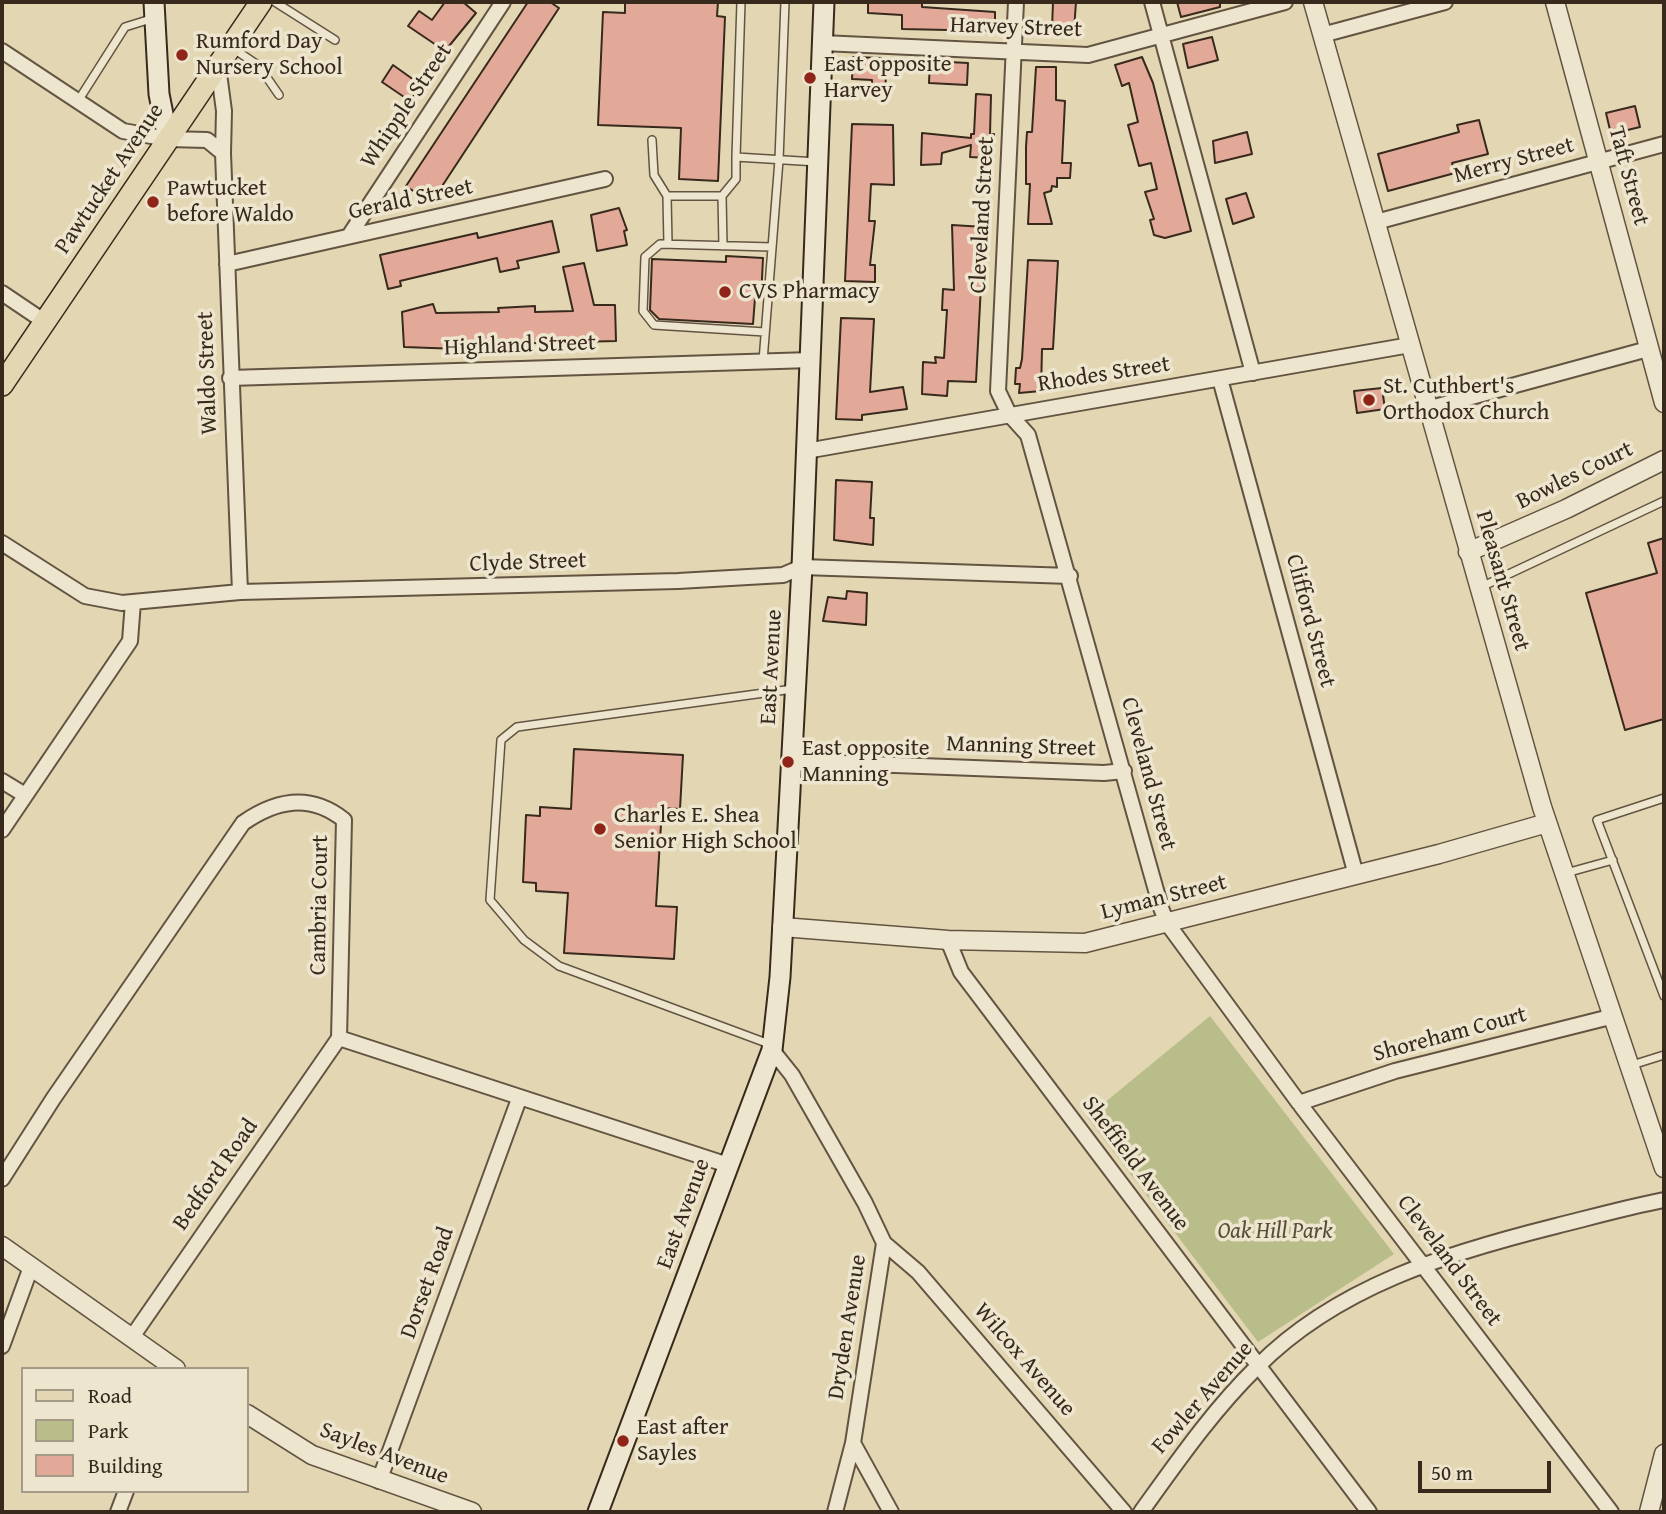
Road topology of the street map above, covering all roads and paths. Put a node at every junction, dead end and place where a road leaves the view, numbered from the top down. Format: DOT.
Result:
graph roads {
  1 [pos="261,2"];
  2 [pos="275,2"];
  3 [pos="503,2"];
  4 [pos="741,2"];
  5 [pos="785,2"];
  6 [pos="824,2"];
  7 [pos="1016,2"];
  8 [pos="1152,2"];
  9 [pos="1286,2"];
  10 [pos="1313,2"];
  11 [pos="1446,2"];
  12 [pos="1555,2"];
  13 [pos="154,10"];
  14 [pos="1161,34"];
  15 [pos="1322,35"];
  16 [pos="335,40"];
  17 [pos="822,43"];
  18 [pos="231,47"];
  19 [pos="2,51"];
  20 [pos="1013,52"];
  21 [pos="218,66"];
  22 [pos="279,95"];
  23 [pos="78,101"];
  24 [pos="168,139"];
  25 [pos="652,140"];
  26 [pos="1664,144"];
  27 [pos="223,153"];
  28 [pos="736,158"];
  29 [pos="779,160"];
  30 [pos="1599,161"];
  31 [pos="818,162"];
  32 [pos="605,179"];
  33 [pos="667,195"];
  34 [pos="722,196"];
  35 [pos="1376,222"];
  36 [pos="349,236"];
  37 [pos="668,244"];
  38 [pos="723,246"];
  39 [pos="772,247"];
  40 [pos="227,264"];
  41 [pos="2,293"];
  42 [pos="45,322"];
  43 [pos="765,332"];
  44 [pos="1410,345"];
  45 [pos="1648,349"];
  46 [pos="811,360"];
  47 [pos="763,361"];
  48 [pos="1254,373"];
  49 [pos="230,378"];
  50 [pos="1220,379"];
  51 [pos="2,385"];
  52 [pos="1664,403"];
  53 [pos="1427,410"];
  54 [pos="1009,414"];
  55 [pos="806,451"];
  56 [pos="1664,460"];
  57 [pos="1664,501"];
  58 [pos="2,543"];
  59 [pos="1468,552"];
  60 [pos="802,567"];
  61 [pos="1070,576"];
  62 [pos="1478,589"];
  63 [pos="240,592"];
  64 [pos="133,602"];
  65 [pos="795,689"];
  66 [pos="791,761"];
  67 [pos="1124,771"];
  68 [pos="2,781"];
  69 [pos="24,795"];
  70 [pos="1664,798"];
  71 [pos="1547,823"];
  72 [pos="2,830"];
  73 [pos="1613,860"];
  74 [pos="1565,873"];
  75 [pos="1356,875"];
  76 [pos="1167,923"];
  77 [pos="782,927"];
  78 [pos="948,940"];
  79 [pos="1664,996"];
  80 [pos="1614,1016"];
  81 [pos="339,1038"];
  82 [pos="772,1048"];
  83 [pos="1664,1055"];
  84 [pos="1632,1065"];
  85 [pos="519,1099"];
  86 [pos="1299,1103"];
  87 [pos="728,1165"];
  88 [pos="1664,1168"];
  89 [pos="2,1179"];
  90 [pos="1664,1200"];
  91 [pos="884,1243"];
  92 [pos="2,1246"];
  93 [pos="1423,1265"];
  94 [pos="31,1267"];
  95 [pos="132,1337"];
  96 [pos="2,1346"];
  97 [pos="1257,1366"];
  98 [pos="173,1367"];
  99 [pos="248,1415"];
  100 [pos="853,1443"];
  101 [pos="1664,1454"];
  102 [pos="379,1481"];
  103 [pos="125,1493"];
  104 [pos="118,1512"];
  105 [pos="472,1512"];
  106 [pos="598,1512"];
  107 [pos="835,1512"];
  108 [pos="891,1512"];
  109 [pos="1124,1512"];
  110 [pos="1141,1512"];
  111 [pos="1369,1512"];
  112 [pos="1611,1512"];
  113 [pos="1648,1512"];
  1 -- 18 [label="main road, Pawtucket Avenue"];
  2 -- 16 [label="lane"];
  3 -- 36 [label="street, Whipple Street"];
  4 -- 28 [label="lane"];
  5 -- 29 [label="lane"];
  6 -- 17 [label="main road, East Avenue"];
  7 -- 20 [label="street, Cleveland Street"];
  8 -- 14 [label="street"];
  9 -- 14 [label="street, Harvey Street"];
  10 -- 15 [label="street, Pleasant Street"];
  11 -- 15 [label="street"];
  12 -- 30 [label="street, Taft Street"];
  13 -- 23 [label="lane"];
  13 -- 24 [label="main road"];
  14 -- 20 [label="street, Harvey Street"];
  14 -- 48 [label="street"];
  15 -- 35 [label="street, Pleasant Street"];
  17 -- 20 [label="street, Harvey Street"];
  17 -- 31 [label="main road, East Avenue"];
  18 -- 21 [label="main road, Pawtucket Avenue"];
  18 -- 22 [label="lane"];
  19 -- 23 [label="street"];
  20 -- 54 [label="street, Cleveland Street"];
  21 -- 24 [label="main road, Pawtucket Avenue"];
  21 -- 27 [label="street, Waldo Street"];
  23 -- 24 [label="street"];
  24 -- 27 [label="street"];
  24 -- 42 [label="main road, Pawtucket Avenue"];
  25 -- 33 [label="lane"];
  26 -- 30 [label="street, Merry Street"];
  27 -- 40 [label="street, Waldo Street"];
  28 -- 29 [label="lane"];
  28 -- 34 [label="lane"];
  29 -- 31 [label="lane"];
  29 -- 39 [label="lane"];
  30 -- 35 [label="street, Merry Street"];
  30 -- 45 [label="street, Taft Street"];
  31 -- 46 [label="main road, East Avenue"];
  32 -- 36 [label="street, Gerald Street"];
  33 -- 34 [label="lane"];
  33 -- 37 [label="lane"];
  34 -- 38 [label="lane"];
  35 -- 44 [label="street, Pleasant Street"];
  36 -- 40 [label="street, Gerald Street"];
  37 -- 38 [label="lane"];
  37 -- 43 [label="lane"];
  38 -- 39 [label="lane"];
  39 -- 43 [label="lane"];
  40 -- 49 [label="street, Waldo Street"];
  41 -- 42 [label="street"];
  42 -- 51 [label="main road, Pawtucket Avenue"];
  43 -- 47 [label="lane"];
  44 -- 48 [label="street, Rhodes Street"];
  44 -- 53 [label="street, Pleasant Street"];
  45 -- 52 [label="street, Taft Street"];
  45 -- 53 [label="street"];
  46 -- 47 [label="street, Highland Street"];
  46 -- 55 [label="main road, East Avenue"];
  47 -- 49 [label="street, Highland Street"];
  48 -- 50 [label="street, Rhodes Street"];
  49 -- 63 [label="street, Waldo Street"];
  50 -- 54 [label="street, Rhodes Street"];
  50 -- 75 [label="street, Clifford Street"];
  53 -- 59 [label="street, Pleasant Street"];
  54 -- 55 [label="street, Rhodes Street"];
  54 -- 61 [label="street, Cleveland Street"];
  55 -- 60 [label="main road, East Avenue"];
  56 -- 59 [label="street, Bowles Court"];
  57 -- 62 [label="lane"];
  58 -- 64 [label="street, Clyde Street"];
  59 -- 62 [label="street, Pleasant Street"];
  60 -- 61 [label="street, Clyde Street"];
  60 -- 63 [label="street, Clyde Street"];
  60 -- 65 [label="main road, East Avenue"];
  61 -- 67 [label="street, Cleveland Street"];
  62 -- 71 [label="street, Pleasant Street"];
  63 -- 64 [label="street, Clyde Street"];
  64 -- 69 [label="street"];
  65 -- 66 [label="main road, East Avenue"];
  65 -- 82 [label="lane"];
  66 -- 67 [label="street, Manning Street"];
  66 -- 77 [label="main road, East Avenue"];
  67 -- 76 [label="street, Cleveland Street"];
  68 -- 69 [label="street"];
  69 -- 72 [label="street"];
  70 -- 73 [label="lane"];
  71 -- 74 [label="street, Pleasant Street"];
  71 -- 75 [label="street, Lyman Street"];
  73 -- 74 [label="lane"];
  73 -- 79 [label="lane"];
  74 -- 80 [label="street, Pleasant Street"];
  75 -- 76 [label="street, Lyman Street"];
  76 -- 78 [label="street, Lyman Street"];
  76 -- 86 [label="street, Cleveland Street"];
  77 -- 78 [label="street, Lyman Street"];
  77 -- 82 [label="main road, East Avenue"];
  78 -- 97 [label="street, Sheffield Avenue"];
  80 -- 84 [label="street, Pleasant Street"];
  80 -- 86 [label="street, Shoreham Court"];
  81 -- 85 [label="street"];
  81 -- 89 [label="street, Cambria Court"];
  81 -- 95 [label="street, Bedford Road"];
  82 -- 87 [label="main road, East Avenue"];
  82 -- 91 [label="street, Dryden Avenue"];
  83 -- 84 [label="lane"];
  84 -- 88 [label="street, Pleasant Street"];
  85 -- 87 [label="street"];
  85 -- 102 [label="street, Dorset Road"];
  86 -- 93 [label="street, Cleveland Street"];
  87 -- 106 [label="main road, East Avenue"];
  90 -- 93 [label="street, Fowler Avenue"];
  91 -- 100 [label="street, Dryden Avenue"];
  91 -- 109 [label="street, Wilcox Avenue"];
  92 -- 94 [label="street"];
  93 -- 97 [label="street, Fowler Avenue"];
  93 -- 112 [label="street, Cleveland Street"];
  94 -- 95 [label="street"];
  94 -- 96 [label="street"];
  95 -- 98 [label="street"];
  97 -- 110 [label="street, Fowler Avenue"];
  97 -- 111 [label="street, Sheffield Avenue"];
  99 -- 102 [label="street, Sayles Avenue"];
  100 -- 107 [label="street, Dryden Avenue"];
  100 -- 108 [label="street"];
  101 -- 113 [label="street"];
  102 -- 105 [label="street, Sayles Avenue"];
  103 -- 104 [label="street"];
}
